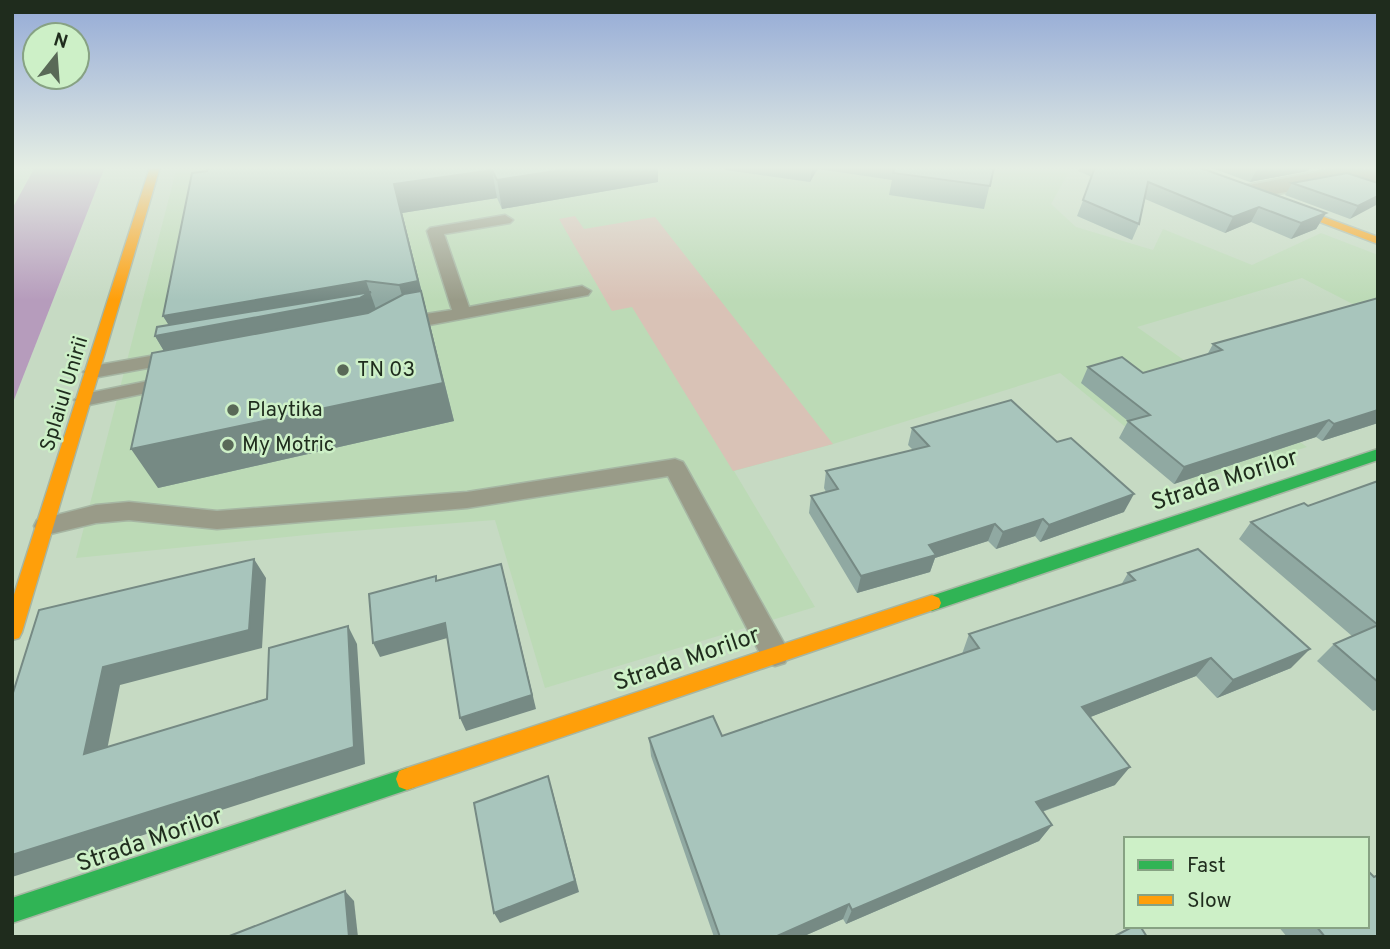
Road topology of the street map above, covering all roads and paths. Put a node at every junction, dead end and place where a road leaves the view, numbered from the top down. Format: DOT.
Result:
graph roads {
  1 [pos="142,211"];
  2 [pos="1300,211"];
  3 [pos="505,220"];
  4 [pos="1378,241"];
  5 [pos="582,291"];
  6 [pos="462,314"];
  7 [pos="383,328"];
  8 [pos="192,355"];
  9 [pos="93,372"];
  10 [pos="189,378"];
  11 [pos="84,400"];
  12 [pos="1378,454"];
  13 [pos="46,526"];
  14 [pos="12,632"];
  15 [pos="775,654"];
  16 [pos="12,911"];
  1 -- 9 [label="street, Splaiul Unirii"];
  2 -- 4 [label="street"];
  3 -- 6 [label="lane"];
  5 -- 6 [label="lane"];
  6 -- 7 [label="lane"];
  8 -- 9 [label="lane"];
  9 -- 11 [label="street, Splaiul Unirii"];
  10 -- 11 [label="lane"];
  11 -- 13 [label="street, Splaiul Unirii"];
  12 -- 15 [label="street, Strada Morilor"];
  13 -- 14 [label="street, Splaiul Unirii"];
  13 -- 15 [label="lane"];
  15 -- 16 [label="street, Strada Morilor"];
}
